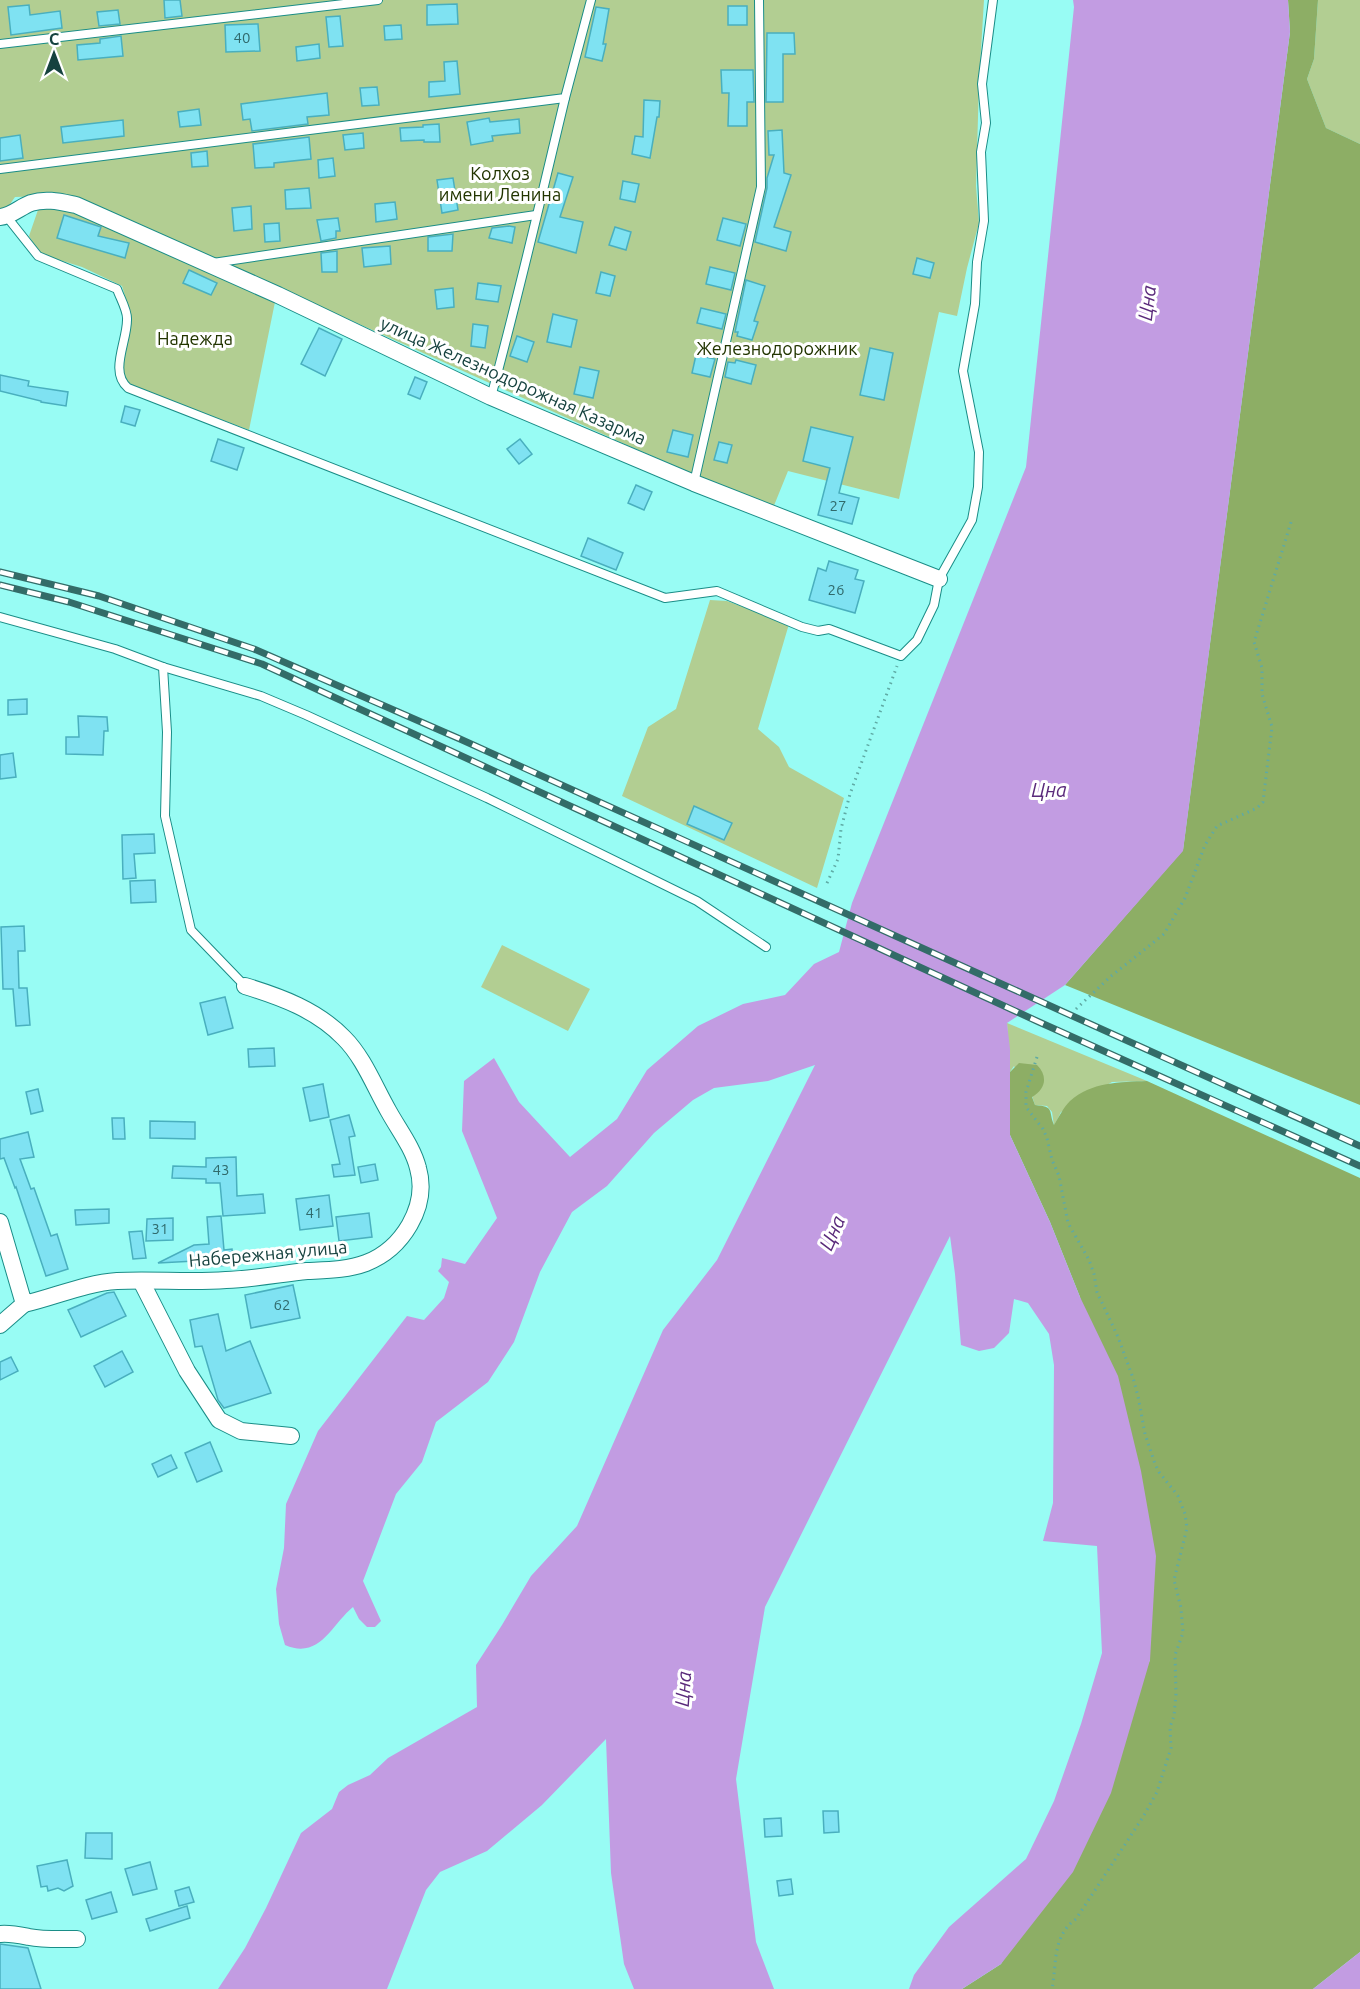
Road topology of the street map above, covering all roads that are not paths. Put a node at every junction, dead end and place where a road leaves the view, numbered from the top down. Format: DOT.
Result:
graph roads {
  1 [pos="378,0"];
  2 [pos="591,0"];
  3 [pos="759,0"];
  4 [pos="993,0"];
  5 [pos="0,44"];
  6 [pos="565,98"];
  7 [pos="0,169"];
  8 [pos="536,215"];
  9 [pos="3,217"];
  10 [pos="207,264"];
  11 [pos="491,397"];
  12 [pos="694,483"];
  13 [pos="939,579"];
  14 [pos="0,617"];
  15 [pos="163,667"];
  16 [pos="766,947"];
  17 [pos="245,986"];
  18 [pos="0,1221"];
  19 [pos="141,1281"];
  20 [pos="24,1304"];
  21 [pos="0,1325"];
  22 [pos="291,1436"];
  23 [pos="0,1934"];
  24 [pos="77,1939"];
  1 -- 5 [label="lane"];
  2 -- 6 [label="lane"];
  3 -- 12 [label="lane"];
  4 -- 13 [label="lane"];
  6 -- 7 [label="lane"];
  6 -- 8 [label="lane"];
  8 -- 10 [label="lane"];
  8 -- 11 [label="lane"];
  9 -- 10 [label="street, улица Железнодорожная Казарма"];
  9 -- 13 [label="lane"];
  10 -- 11 [label="street, улица Железнодорожная Казарма"];
  11 -- 12 [label="street, улица Железнодорожная Казарма"];
  12 -- 13 [label="street, улица Железнодорожная Казарма"];
  14 -- 15 [label="lane"];
  15 -- 16 [label="lane"];
  15 -- 17 [label="lane"];
  17 -- 19 [label="street, Набережная улица"];
  18 -- 20 [label="street"];
  19 -- 20 [label="street, Набережная улица"];
  19 -- 22 [label="street"];
  20 -- 21 [label="street"];
  23 -- 24 [label="street"];
}
